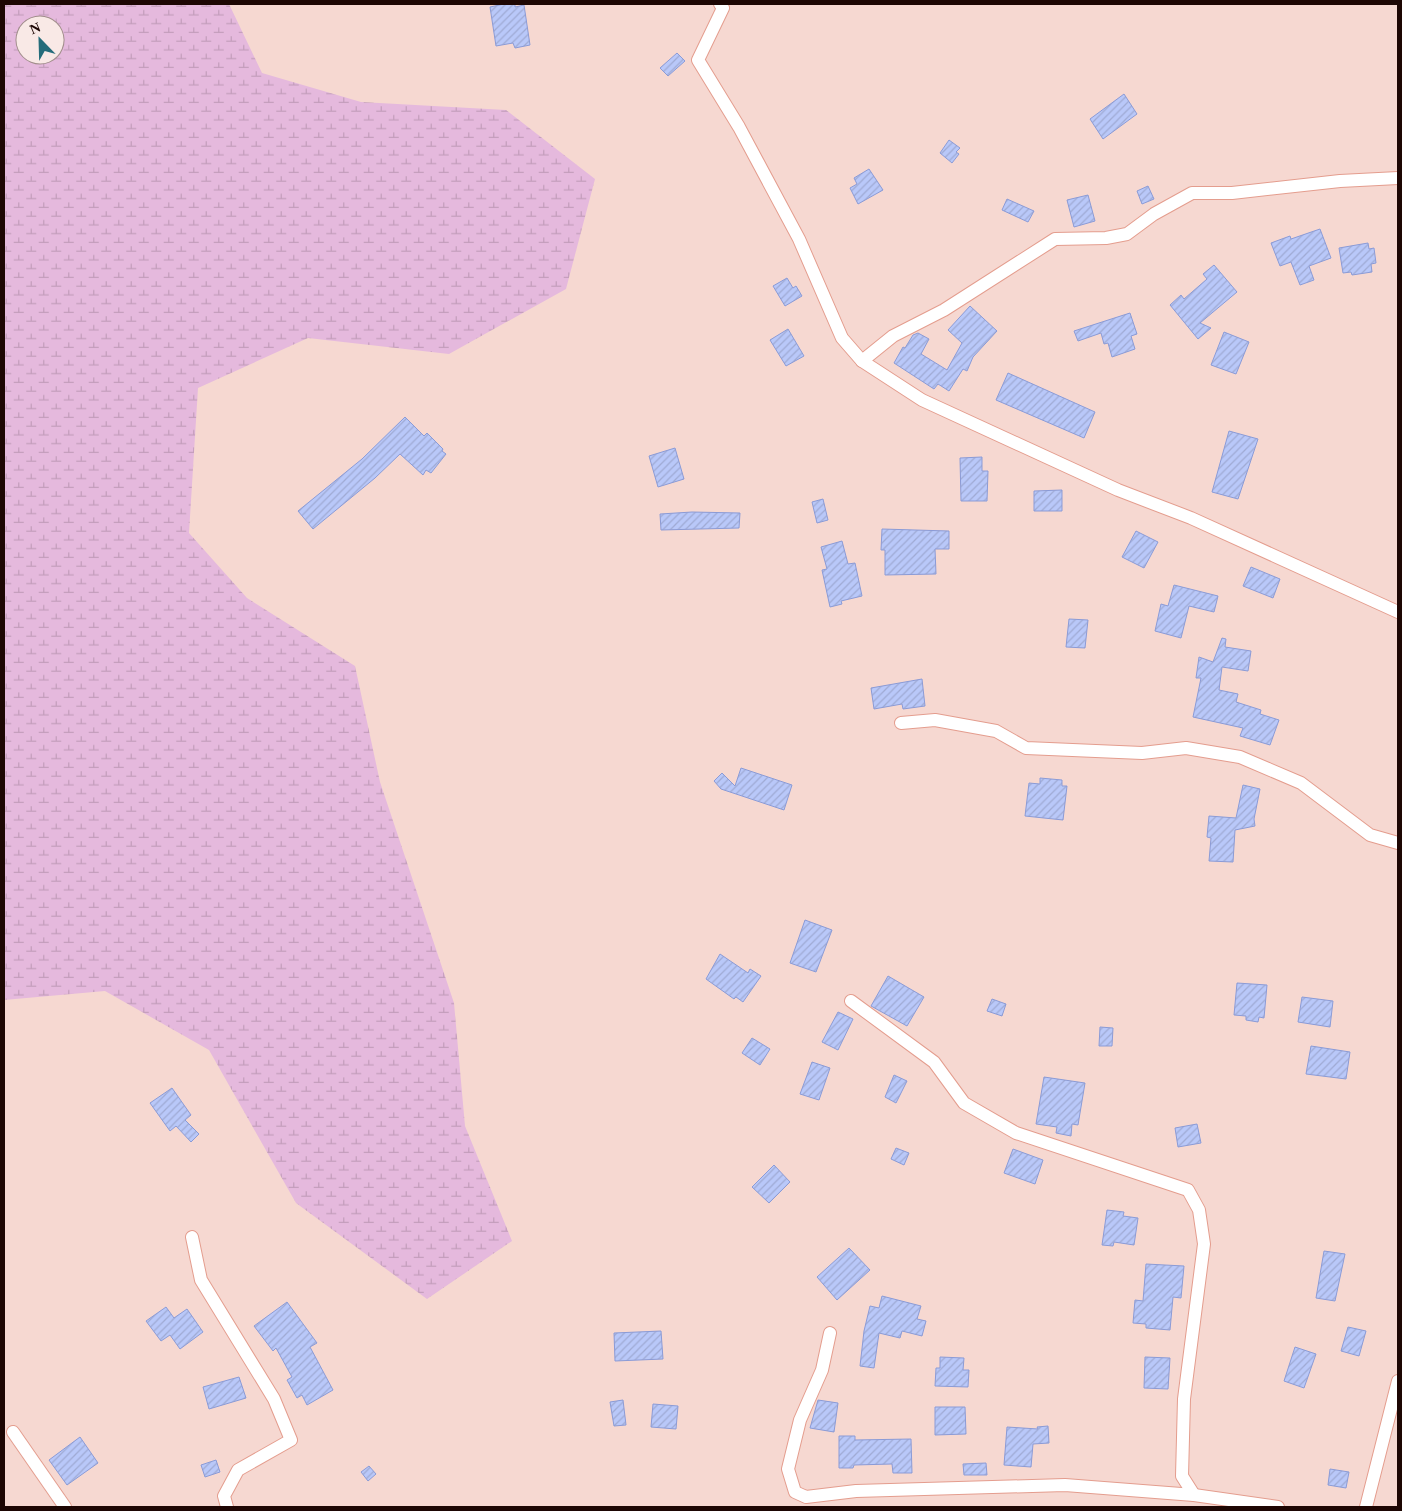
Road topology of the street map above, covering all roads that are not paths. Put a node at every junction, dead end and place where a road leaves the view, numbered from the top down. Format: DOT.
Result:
graph roads {
  1 [pos="720,4"];
  2 [pos="1398,178"];
  3 [pos="862,361"];
  4 [pos="1398,612"];
  5 [pos="901,723"];
  6 [pos="1398,843"];
  7 [pos="851,1001"];
  8 [pos="192,1237"];
  9 [pos="830,1333"];
  10 [pos="1398,1381"];
  11 [pos="13,1432"];
  12 [pos="1194,1495"];
  13 [pos="65,1507"];
  14 [pos="227,1507"];
  15 [pos="1278,1507"];
  16 [pos="1366,1507"];
  1 -- 3 [label="street"];
  2 -- 3 [label="street"];
  3 -- 4 [label="street"];
  5 -- 6 [label="street"];
  7 -- 12 [label="street"];
  8 -- 14 [label="street"];
  9 -- 12 [label="street"];
  10 -- 16 [label="street"];
  11 -- 13 [label="street"];
  12 -- 15 [label="street"];
}
